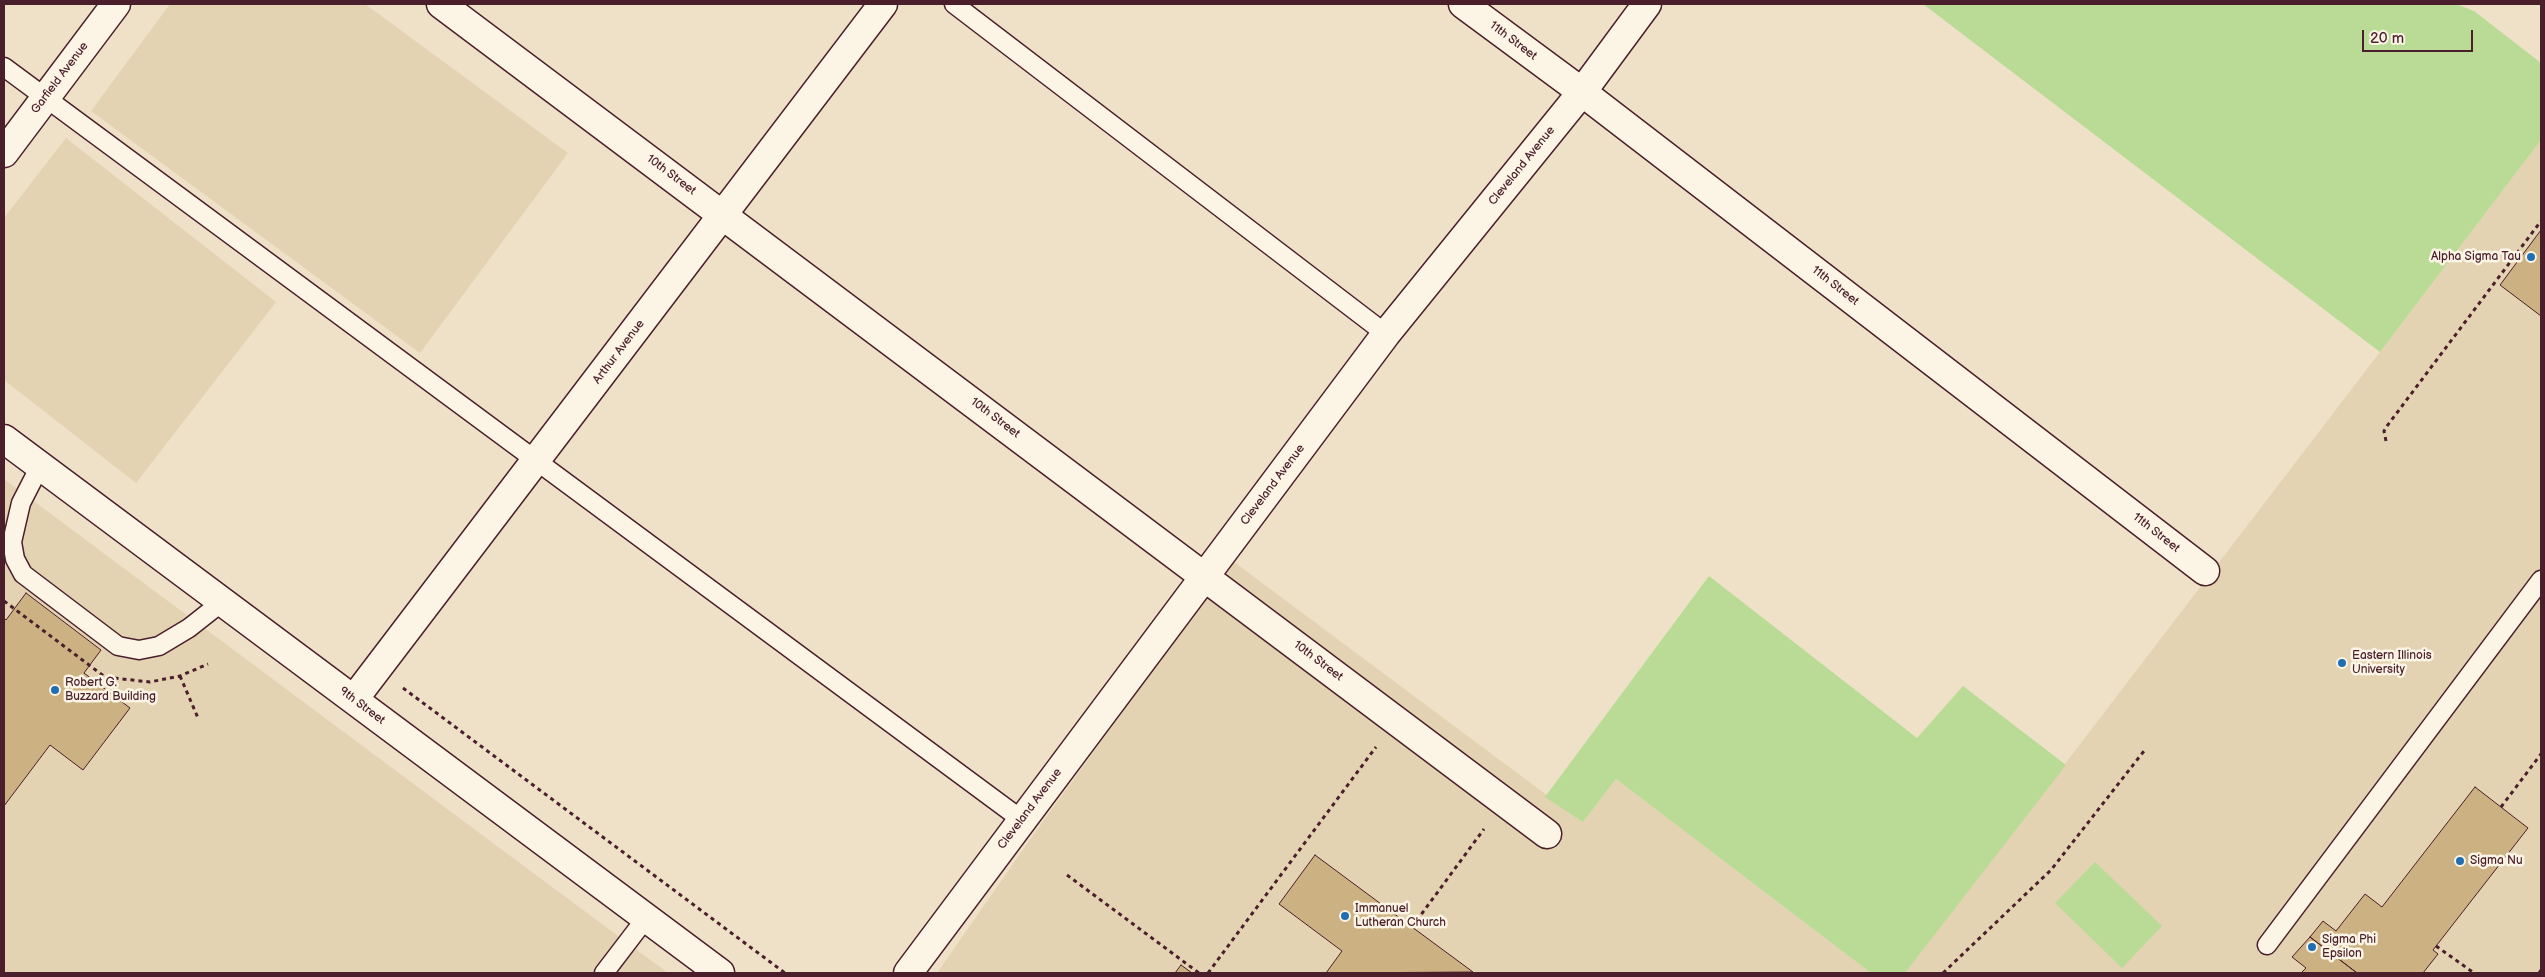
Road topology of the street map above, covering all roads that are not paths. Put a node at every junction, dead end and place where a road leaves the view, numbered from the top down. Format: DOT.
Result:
graph roads {
  1 [pos="116,4"];
  2 [pos="441,4"];
  3 [pos="883,4"];
  4 [pos="954,4"];
  5 [pos="1463,4"];
  6 [pos="1647,4"];
  7 [pos="4,67"];
  8 [pos="1582,92"];
  9 [pos="45,98"];
  10 [pos="4,153"];
  11 [pos="724,214"];
  12 [pos="1386,334"];
  13 [pos="4,439"];
  14 [pos="538,460"];
  15 [pos="40,466"];
  16 [pos="2205,571"];
  17 [pos="1205,576"];
  18 [pos="2541,580"];
  19 [pos="222,602"];
  20 [pos="354,699"];
  21 [pos="1022,820"];
  22 [pos="1547,834"];
  23 [pos="646,918"];
  24 [pos="2266,945"];
  25 [pos="604,973"];
  26 [pos="720,973"];
  27 [pos="908,973"];
  1 -- 9 [label="street, Garfield Avenue"];
  2 -- 11 [label="street, 10th Street"];
  3 -- 11 [label="street, Arthur Avenue"];
  4 -- 12 [label="lane"];
  5 -- 8 [label="street, 11th Street"];
  6 -- 8 [label="street, Cleveland Avenue"];
  7 -- 9 [label="lane"];
  8 -- 12 [label="street, Cleveland Avenue"];
  8 -- 16 [label="street, 11th Street"];
  9 -- 10 [label="street, Garfield Avenue"];
  9 -- 14 [label="lane"];
  11 -- 14 [label="street, Arthur Avenue"];
  11 -- 17 [label="street, 10th Street"];
  12 -- 17 [label="street, Cleveland Avenue"];
  13 -- 15 [label="street, 9th Street"];
  14 -- 20 [label="street, Arthur Avenue"];
  14 -- 21 [label="lane"];
  15 -- 19 [label="street, 9th Street"];
  15 -- 19 [label="lane"];
  17 -- 21 [label="street, Cleveland Avenue"];
  17 -- 22 [label="street, 10th Street"];
  18 -- 24 [label="lane"];
  19 -- 20 [label="street, 9th Street"];
  20 -- 23 [label="street, 9th Street"];
  21 -- 27 [label="street, Cleveland Avenue"];
  23 -- 25 [label="lane"];
  23 -- 26 [label="street, 9th Street"];
}
